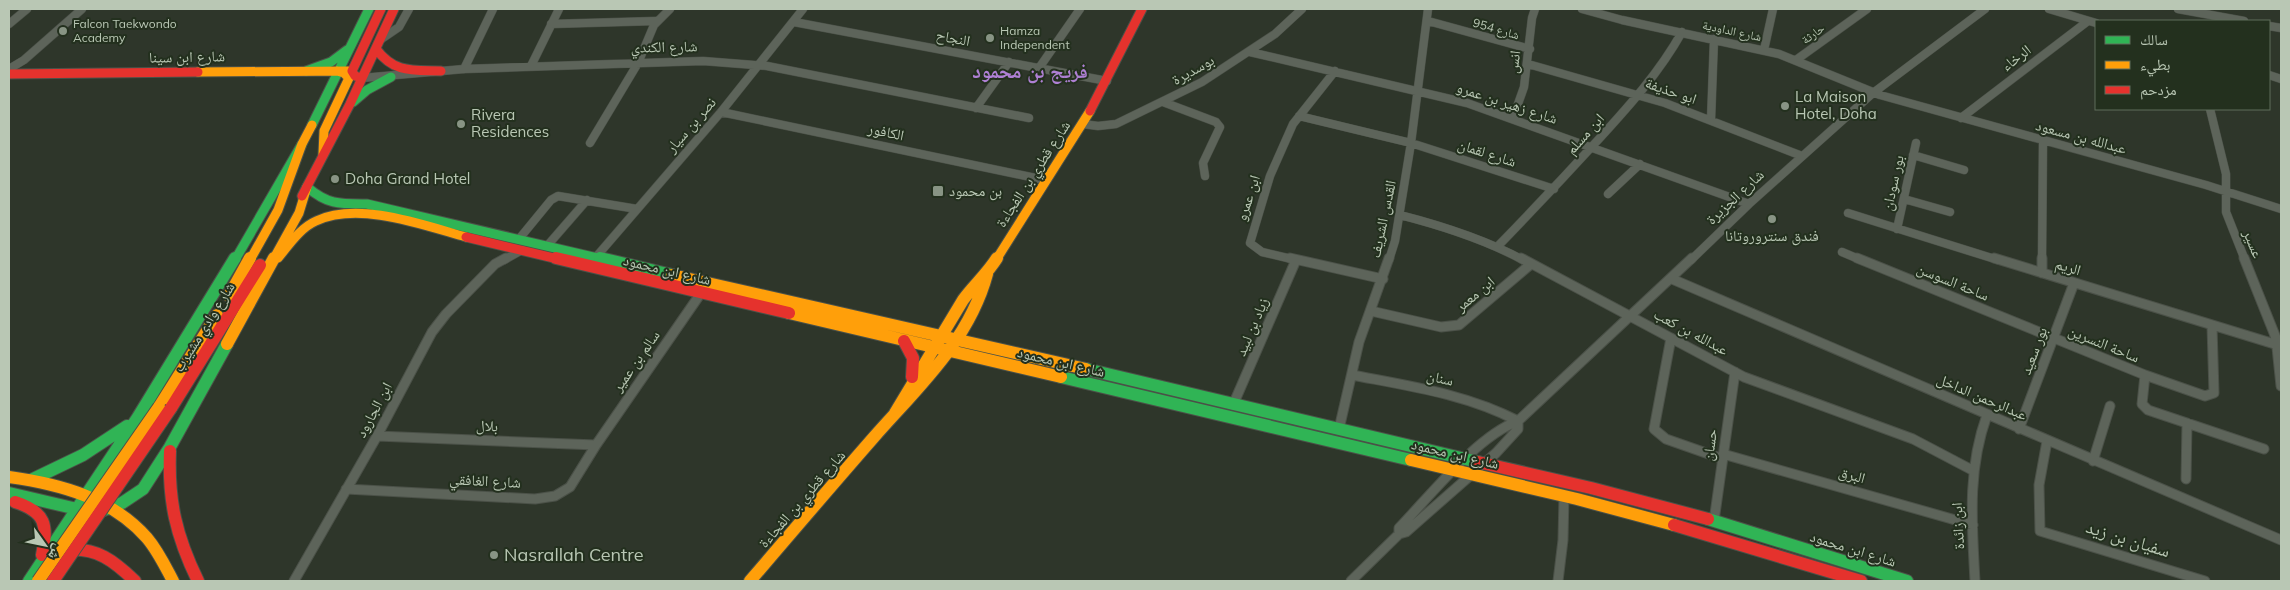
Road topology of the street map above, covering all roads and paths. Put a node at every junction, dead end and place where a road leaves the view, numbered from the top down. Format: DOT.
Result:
graph roads {
  1 [pos="27,9"];
  2 [pos="82,9"];
  3 [pos="369,9"];
  4 [pos="382,9"];
  5 [pos="394,9"];
  6 [pos="409,9"];
  7 [pos="493,9"];
  8 [pos="559,9"];
  9 [pos="670,9"];
  10 [pos="803,9"];
  11 [pos="1080,9"];
  12 [pos="1142,9"];
  13 [pos="1302,9"];
  14 [pos="1428,9"];
  15 [pos="1535,9"];
  16 [pos="1582,9"];
  17 [pos="1773,9"];
  18 [pos="1867,9"];
  19 [pos="1985,9"];
  20 [pos="2049,9"];
  21 [pos="2178,9"];
  22 [pos="2187,10"];
  23 [pos="2233,20"];
  24 [pos="656,21"];
  25 [pos="1428,21"];
  26 [pos="2088,21"];
  27 [pos="794,22"];
  28 [pos="2095,23"];
  29 [pos="9,24"];
  30 [pos="551,24"];
  31 [pos="1682,32"];
  32 [pos="1714,39"];
  33 [pos="646,43"];
  34 [pos="378,44"];
  35 [pos="352,46"];
  36 [pos="1530,50"];
  37 [pos="1764,50"];
  38 [pos="1250,52"];
  39 [pos="24,60"];
  40 [pos="1796,60"];
  41 [pos="1009,62"];
  42 [pos="635,63"];
  43 [pos="1528,64"];
  44 [pos="759,65"];
  45 [pos="527,66"];
  46 [pos="1039,68"];
  47 [pos="9,69"];
  48 [pos="464,69"];
  49 [pos="306,71"];
  50 [pos="441,71"];
  51 [pos="1334,71"];
  52 [pos="9,74"];
  53 [pos="28,74"];
  54 [pos="335,74"];
  55 [pos="351,74"];
  56 [pos="364,75"];
  57 [pos="391,77"];
  58 [pos="9,81"];
  59 [pos="1107,81"];
  60 [pos="1418,90"];
  61 [pos="1872,93"];
  62 [pos="1639,95"];
  63 [pos="1163,102"];
  64 [pos="350,104"];
  65 [pos="976,108"];
  66 [pos="2210,110"];
  67 [pos="721,112"];
  68 [pos="1299,116"];
  69 [pos="1029,118"];
  70 [pos="1513,118"];
  71 [pos="1961,118"];
  72 [pos="1711,120"];
  73 [pos="1083,124"];
  74 [pos="2043,140"];
  75 [pos="590,143"];
  76 [pos="1411,143"];
  77 [pos="1916,143"];
  78 [pos="302,144"];
  79 [pos="1592,147"];
  80 [pos="323,156"];
  81 [pos="1802,156"];
  82 [pos="1913,156"];
  83 [pos="1640,164"];
  84 [pos="1964,170"];
  85 [pos="1205,176"];
  86 [pos="1045,180"];
  87 [pos="307,188"];
  88 [pos="1554,189"];
  89 [pos="2227,192"];
  90 [pos="1608,194"];
  91 [pos="1904,199"];
  92 [pos="551,200"];
  93 [pos="587,200"];
  94 [pos="1749,204"];
  95 [pos="637,209"];
  96 [pos="2281,209"];
  97 [pos="1950,212"];
  98 [pos="1848,213"];
  99 [pos="1400,215"];
  100 [pos="1897,228"];
  101 [pos="519,239"];
  102 [pos="500,244"];
  103 [pos="547,246"];
  104 [pos="1498,246"];
  105 [pos="522,250"];
  106 [pos="1842,252"];
  107 [pos="596,257"];
  108 [pos="1296,260"];
  109 [pos="494,264"];
  110 [pos="1531,264"];
  111 [pos="270,268"];
  112 [pos="988,274"];
  113 [pos="2042,274"];
  114 [pos="1383,279"];
  115 [pos="1672,279"];
  116 [pos="2074,283"];
  117 [pos="701,293"];
  118 [pos="1371,311"];
  119 [pos="1631,317"];
  120 [pos="2212,326"];
  121 [pos="942,335"];
  122 [pos="956,338"];
  123 [pos="1671,338"];
  124 [pos="2054,338"];
  125 [pos="904,341"];
  126 [pos="2280,345"];
  127 [pos="934,348"];
  128 [pos="948,351"];
  129 [pos="1735,372"];
  130 [pos="1352,375"];
  131 [pos="2145,375"];
  132 [pos="2281,386"];
  133 [pos="905,394"];
  134 [pos="1234,405"];
  135 [pos="2110,406"];
  136 [pos="895,413"];
  137 [pos="1987,415"];
  138 [pos="138,418"];
  139 [pos="1518,421"];
  140 [pos="2187,423"];
  141 [pos="1339,429"];
  142 [pos="2020,429"];
  143 [pos="377,436"];
  144 [pos="2047,441"];
  145 [pos="596,445"];
  146 [pos="170,447"];
  147 [pos="2264,449"];
  148 [pos="1723,457"];
  149 [pos="1467,459"];
  150 [pos="2093,461"];
  151 [pos="1485,463"];
  152 [pos="1456,470"];
  153 [pos="1972,470"];
  154 [pos="1473,474"];
  155 [pos="9,477"];
  156 [pos="2186,479"];
  157 [pos="31,480"];
  158 [pos="346,489"];
  159 [pos="69,490"];
  160 [pos="9,493"];
  161 [pos="84,496"];
  162 [pos="1564,496"];
  163 [pos="9,500"];
  164 [pos="54,503"];
  165 [pos="109,508"];
  166 [pos="75,510"];
  167 [pos="1714,522"];
  168 [pos="1973,525"];
  169 [pos="2040,530"];
  170 [pos="1399,534"];
  171 [pos="2281,540"];
  172 [pos="38,569"];
  173 [pos="29,581"];
  174 [pos="38,581"];
  175 [pos="53,581"];
  176 [pos="135,581"];
  177 [pos="173,581"];
  178 [pos="198,581"];
  179 [pos="294,581"];
  180 [pos="750,581"];
  181 [pos="1351,581"];
  182 [pos="1558,581"];
  183 [pos="1861,581"];
  184 [pos="1906,581"];
  185 [pos="1975,581"];
  186 [pos="2205,581"];
  1 -- 29 [label="street"];
  2 -- 39 [label="street"];
  3 -- 35 [label="street, شارع وادي مشيرب"];
  4 -- 55 [label="street"];
  5 -- 34 [label="street, شارع وادي مشيرب"];
  6 -- 34 [label="street"];
  7 -- 48 [label="street"];
  8 -- 30 [label="street"];
  9 -- 24 [label="street"];
  10 -- 27 [label="street, نصر بن سيار"];
  11 -- 46 [label="street"];
  12 -- 59 [label="street, شارع قطري بن الفجاءة"];
  13 -- 38 [label="street, بوسديرة"];
  14 -- 25 [label="street, القدس الشريف"];
  15 -- 36 [label="street, انس"];
  16 -- 31 [label="street, شارع الداودية"];
  17 -- 37 [label="street"];
  18 -- 40 [label="street, حارثة"];
  19 -- 61 [label="street, شارع الجزيرة"];
  20 -- 26 [label="street"];
  21 -- 22 [label="street"];
  22 -- 23 [label="street"];
  24 -- 30 [label="street"];
  24 -- 33 [label="street"];
  25 -- 36 [label="street, شارع 954"];
  25 -- 60 [label="street, القدس الشريف"];
  26 -- 28 [label="street"];
  26 -- 71 [label="street, الرخاء"];
  27 -- 41 [label="street, النجاح"];
  27 -- 44 [label="street, نصر بن سيار"];
  30 -- 45 [label="street"];
  31 -- 32 [label="street, شارع الداودية"];
  31 -- 62 [label="street, ابن مسلم"];
  32 -- 37 [label="street, شارع الداودية"];
  32 -- 72 [label="street"];
  33 -- 42 [label="street"];
  34 -- 50 [label="street"];
  34 -- 56 [label="street, شارع وادي مشيرب"];
  35 -- 49 [label="street"];
  35 -- 54 [label="street, شارع وادي مشيرب"];
  36 -- 43 [label="street, انس"];
  37 -- 40 [label="street, شارع الداودية"];
  38 -- 51 [label="street, شارع زهير بن عمرو"];
  38 -- 63 [label="street, بوسديرة"];
  39 -- 47 [label="street"];
  39 -- 53 [label="street"];
  40 -- 61 [label="street, شارع الداودية"];
  41 -- 46 [label="street, النجاح"];
  41 -- 65 [label="street"];
  42 -- 44 [label="street, شارع الكندي"];
  42 -- 45 [label="street, شارع الكندي"];
  42 -- 75 [label="street"];
  43 -- 62 [label="street, ابو حذيفة"];
  43 -- 70 [label="street, انس"];
  44 -- 65 [label="street, شارع الكندي"];
  44 -- 67 [label="street, نصر بن سيار"];
  45 -- 48 [label="street, شارع الكندي"];
  46 -- 59 [label="street, النجاح"];
  48 -- 50 [label="street, شارع الكندي"];
  49 -- 53 [label="street, شارع ابن سينا"];
  49 -- 54 [label="street, شارع ابن سينا"];
  50 -- 57 [label="street, شارع الكندي"];
  51 -- 60 [label="street, شارع زهير بن عمرو"];
  51 -- 68 [label="street, ابن عمرو"];
  52 -- 53 [label="street, شارع ابن سينا"];
  54 -- 55 [label="street"];
  54 -- 58 [label="street, شارع ابن سينا"];
  54 -- 78 [label="street, شارع وادي مشيرب"];
  55 -- 56 [label="street"];
  55 -- 80 [label="street"];
  56 -- 57 [label="street, شارع الكندي"];
  56 -- 64 [label="street, شارع وادي مشيرب"];
  57 -- 64 [label="street"];
  59 -- 73 [label="street, شارع قطري بن الفجاءة"];
  60 -- 70 [label="street, شارع زهير بن عمرو"];
  60 -- 76 [label="street, القدس الشريف"];
  61 -- 71 [label="street, عبدالله بن مسعود"];
  61 -- 81 [label="street, شارع الجزيرة"];
  62 -- 72 [label="street, ابو حذيفة"];
  62 -- 79 [label="street, ابن مسلم"];
  63 -- 73 [label="street, بوسديرة"];
  63 -- 85 [label="street"];
  64 -- 80 [label="street, شارع وادي مشيرب"];
  65 -- 69 [label="street, شارع الكندي"];
  66 -- 89 [label="street, عسير"];
  67 -- 86 [label="street, الكافور"];
  67 -- 95 [label="street, نصر بن سيار"];
  68 -- 76 [label="street, شارع لقمان"];
  68 -- 108 [label="street, ابن عمرو"];
  70 -- 79 [label="street, شارع زهير بن عمرو"];
  71 -- 74 [label="street, عبدالله بن مسعود"];
  72 -- 81 [label="street, ابو حذيفة"];
  73 -- 86 [label="street, شارع قطري بن الفجاءة"];
  74 -- 89 [label="street, عبدالله بن مسعود"];
  74 -- 113 [label="street"];
  76 -- 88 [label="street, شارع لقمان"];
  76 -- 99 [label="street, القدس الشريف"];
  77 -- 82 [label="street, بور سودان"];
  78 -- 138 [label="street, شارع وادي مشيرب"];
  78 -- 174 [label="street, شارع وادي مشيرب, bridge"];
  79 -- 83 [label="street, شارع زهير بن عمرو"];
  79 -- 88 [label="street, ابن مسلم"];
  80 -- 87 [label="street, شارع وادي مشيرب"];
  81 -- 94 [label="street, شارع الجزيرة"];
  82 -- 84 [label="street"];
  82 -- 91 [label="street, بور سودان"];
  83 -- 90 [label="street"];
  83 -- 94 [label="street, شارع زهير بن عمرو"];
  86 -- 112 [label="street, شارع قطري بن الفجاءة"];
  87 -- 101 [label="street, شارع ابن محمود"];
  87 -- 111 [label="street"];
  87 -- 175 [label="street, شارع وادي مشيرب, bridge"];
  88 -- 104 [label="street, ابن مسلم"];
  89 -- 96 [label="street, عبدالله بن مسعود"];
  89 -- 126 [label="street, عسير"];
  91 -- 97 [label="street"];
  91 -- 100 [label="street, بور سودان"];
  92 -- 93 [label="street"];
  92 -- 101 [label="street"];
  93 -- 95 [label="street"];
  93 -- 103 [label="street"];
  94 -- 115 [label="street, شارع الجزيرة"];
  95 -- 107 [label="street, نصر بن سيار"];
  98 -- 100 [label="street, الريم"];
  99 -- 104 [label="street, عبدالله بن كعب"];
  99 -- 114 [label="street, القدس الشريف"];
  100 -- 113 [label="street, الريم"];
  101 -- 103 [label="street, شارع ابن محمود"];
  102 -- 105 [label="street, شارع ابن محمود"];
  102 -- 109 [label="street, ابن الجارود"];
  102 -- 111 [label="street, شارع ابن محمود"];
  103 -- 107 [label="street, شارع ابن محمود"];
  104 -- 110 [label="street, عبدالله بن كعب"];
  105 -- 109 [label="street, ابن الجارود"];
  105 -- 117 [label="street, شارع ابن محمود"];
  106 -- 124 [label="street, ساحة السوسن"];
  107 -- 121 [label="street, شارع ابن محمود"];
  108 -- 114 [label="street, ابن عمرو"];
  108 -- 134 [label="street, زياد بن لبيد"];
  109 -- 143 [label="street, ابن الجارود"];
  110 -- 118 [label="street, ابن معمر"];
  110 -- 119 [label="street, عبدالله بن كعب"];
  111 -- 146 [label="street"];
  112 -- 121 [label="street, شارع قطري بن الفجاءة"];
  112 -- 122 [label="street, شارع قطري بن الفجاءة"];
  113 -- 116 [label="street, الريم"];
  114 -- 118 [label="street, القدس الشريف"];
  115 -- 119 [label="street, شارع الجزيرة"];
  115 -- 137 [label="street, عبدالرحمن الداخل"];
  116 -- 120 [label="street, الريم"];
  116 -- 124 [label="street, بور سعيد"];
  117 -- 125 [label="street, شارع ابن محمود"];
  117 -- 145 [label="street, سالم بن عمير"];
  118 -- 130 [label="street, القدس الشريف"];
  119 -- 123 [label="street, عبدالله بن كعب"];
  119 -- 139 [label="street, شارع الجزيرة"];
  120 -- 126 [label="street, الريم"];
  120 -- 131 [label="street, ساحة النسرين"];
  121 -- 122 [label="street, شارع ابن محمود"];
  121 -- 127 [label="street, شارع قطري بن الفجاءة"];
  122 -- 128 [label="street, شارع قطري بن الفجاءة"];
  122 -- 134 [label="street, شارع ابن محمود"];
  123 -- 129 [label="street, عبدالله بن كعب"];
  123 -- 148 [label="street, البرق"];
  124 -- 131 [label="street, ساحة النسرين"];
  124 -- 142 [label="street, بور سعيد"];
  125 -- 127 [label="street, شارع ابن محمود"];
  125 -- 133 [label="street"];
  126 -- 132 [label="street, عسير"];
  127 -- 128 [label="street, شارع ابن محمود"];
  127 -- 133 [label="street, شارع قطري بن الفجاءة"];
  128 -- 136 [label="street, شارع قطري بن الفجاءة"];
  128 -- 152 [label="street, شارع ابن محمود"];
  129 -- 148 [label="street, حسان"];
  129 -- 153 [label="street, عبدالله بن كعب"];
  130 -- 139 [label="street, سنان"];
  130 -- 141 [label="street, القدس الشريف"];
  131 -- 140 [label="street"];
  133 -- 136 [label="street, شارع قطري بن الفجاءة"];
  134 -- 141 [label="street, شارع ابن محمود"];
  135 -- 150 [label="street"];
  136 -- 180 [label="street, شارع قطري بن الفجاءة"];
  137 -- 142 [label="street, عبدالرحمن الداخل"];
  137 -- 153 [label="street, ابن زائدة"];
  138 -- 157 [label="street"];
  138 -- 161 [label="street, شارع وادي مشيرب"];
  139 -- 149 [label="street, شارع الجزيرة"];
  139 -- 151 [label="street, شارع الجزيرة"];
  140 -- 147 [label="street"];
  140 -- 156 [label="street"];
  141 -- 149 [label="street, شارع ابن محمود"];
  142 -- 144 [label="street, عبدالرحمن الداخل"];
  143 -- 145 [label="street, بلال"];
  143 -- 158 [label="street, ابن الجارود"];
  144 -- 150 [label="street, عبدالرحمن الداخل"];
  144 -- 169 [label="street"];
  145 -- 158 [label="street, شارع الغافقي"];
  146 -- 165 [label="street"];
  146 -- 178 [label="street"];
  148 -- 167 [label="street, حسان"];
  148 -- 168 [label="street, البرق"];
  149 -- 151 [label="street, شارع ابن محمود"];
  149 -- 152 [label="street, شارع الجزيرة"];
  150 -- 171 [label="street, عبدالرحمن الداخل"];
  151 -- 154 [label="street, شارع الجزيرة"];
  151 -- 167 [label="street, شارع ابن محمود"];
  152 -- 154 [label="street, شارع ابن محمود"];
  152 -- 170 [label="street, شارع الجزيرة"];
  153 -- 168 [label="street, ابن زائدة"];
  154 -- 162 [label="street, شارع ابن محمود"];
  154 -- 170 [label="street, شارع الجزيرة"];
  155 -- 157 [label="street"];
  157 -- 159 [label="street"];
  158 -- 179 [label="street, ابن الجارود"];
  159 -- 161 [label="street"];
  159 -- 164 [label="street"];
  160 -- 164 [label="street"];
  161 -- 165 [label="street"];
  161 -- 166 [label="street, شارع وادي مشيرب"];
  162 -- 182 [label="street"];
  162 -- 183 [label="street, شارع ابن محمود"];
  163 -- 172 [label="street"];
  164 -- 166 [label="street"];
  165 -- 166 [label="street"];
  165 -- 177 [label="street"];
  166 -- 172 [label="street, شارع وادي مشيرب"];
  167 -- 184 [label="street, شارع ابن محمود"];
  168 -- 185 [label="street, ابن زائدة"];
  169 -- 186 [label="street, سفيان بن زيد"];
  170 -- 181 [label="street, شارع الجزيرة"];
  172 -- 173 [label="street, شارع وادي مشيرب"];
  172 -- 176 [label="street"];
}
